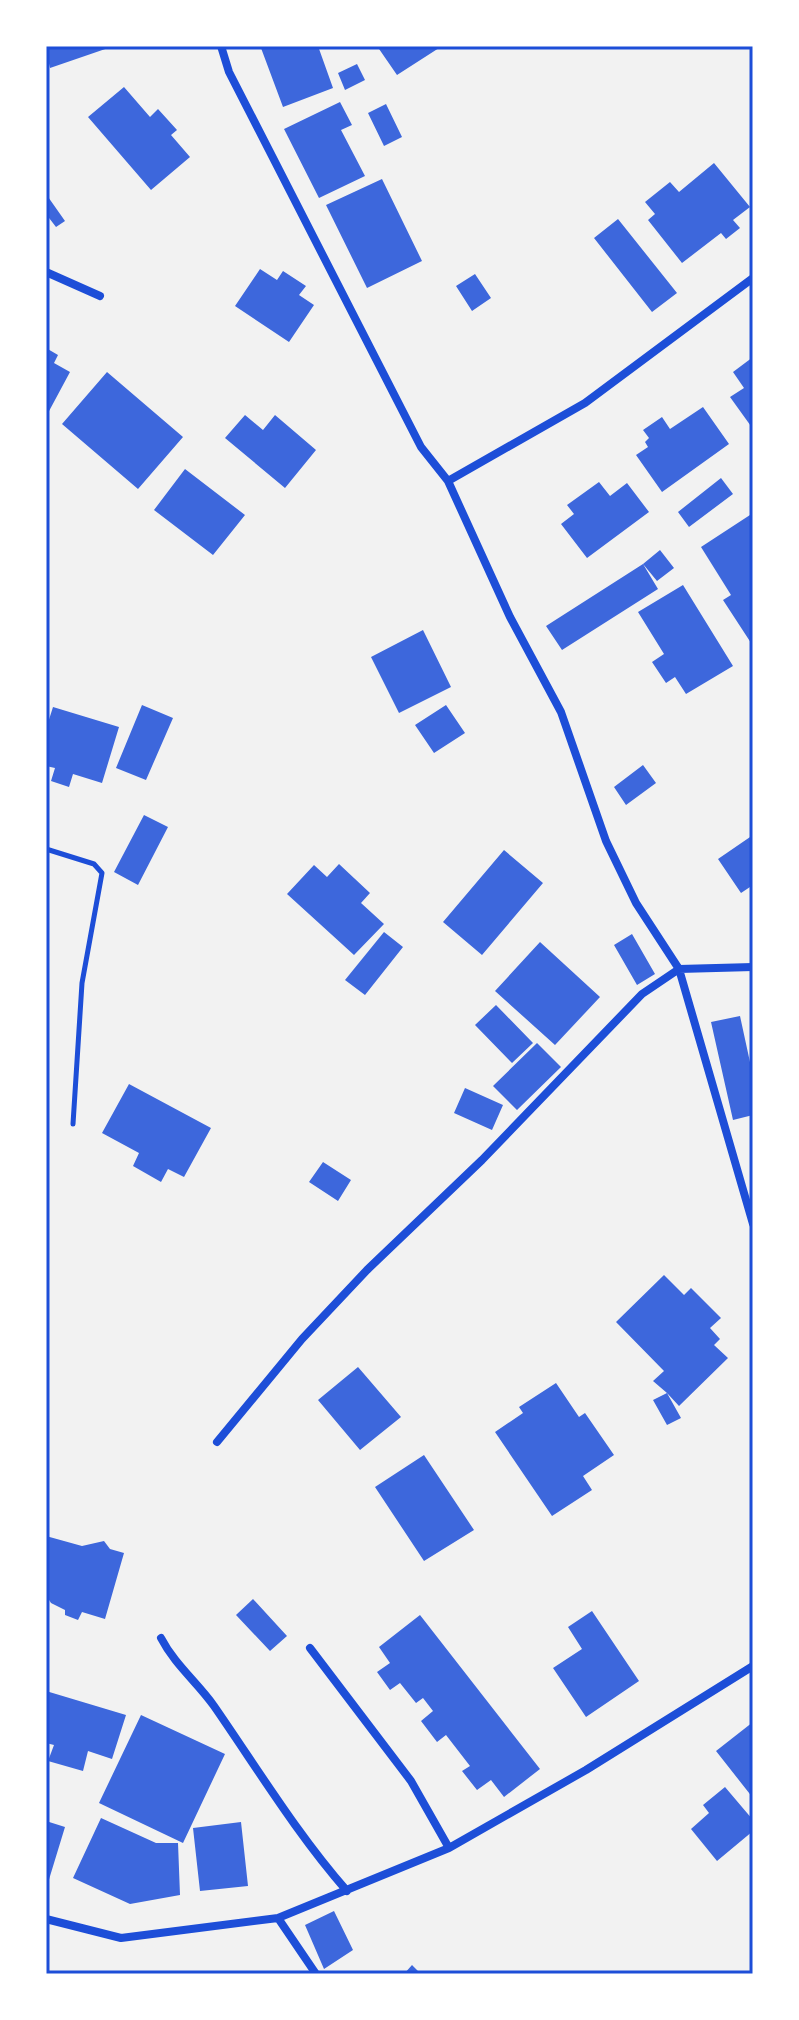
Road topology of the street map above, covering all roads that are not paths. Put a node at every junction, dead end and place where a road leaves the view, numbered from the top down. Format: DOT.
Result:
graph roads {
  1 [pos="221,46"];
  2 [pos="46,272"];
  3 [pos="753,278"];
  4 [pos="100,296"];
  5 [pos="448,481"];
  6 [pos="753,967"];
  7 [pos="679,969"];
  8 [pos="753,1224"];
  9 [pos="217,1442"];
  10 [pos="161,1638"];
  11 [pos="310,1648"];
  12 [pos="753,1666"];
  13 [pos="449,1848"];
  14 [pos="347,1891"];
  15 [pos="278,1918"];
  16 [pos="46,1919"];
  17 [pos="316,1974"];
  1 -- 5 [label="street"];
  2 -- 4 [label="street"];
  3 -- 5 [label="street"];
  5 -- 7 [label="street"];
  6 -- 7 [label="street"];
  7 -- 8 [label="street"];
  7 -- 9 [label="street"];
  10 -- 14 [label="street"];
  11 -- 13 [label="street"];
  12 -- 13 [label="street"];
  13 -- 14 [label="street"];
  14 -- 15 [label="street"];
  15 -- 16 [label="street"];
  15 -- 17 [label="street"];
}
